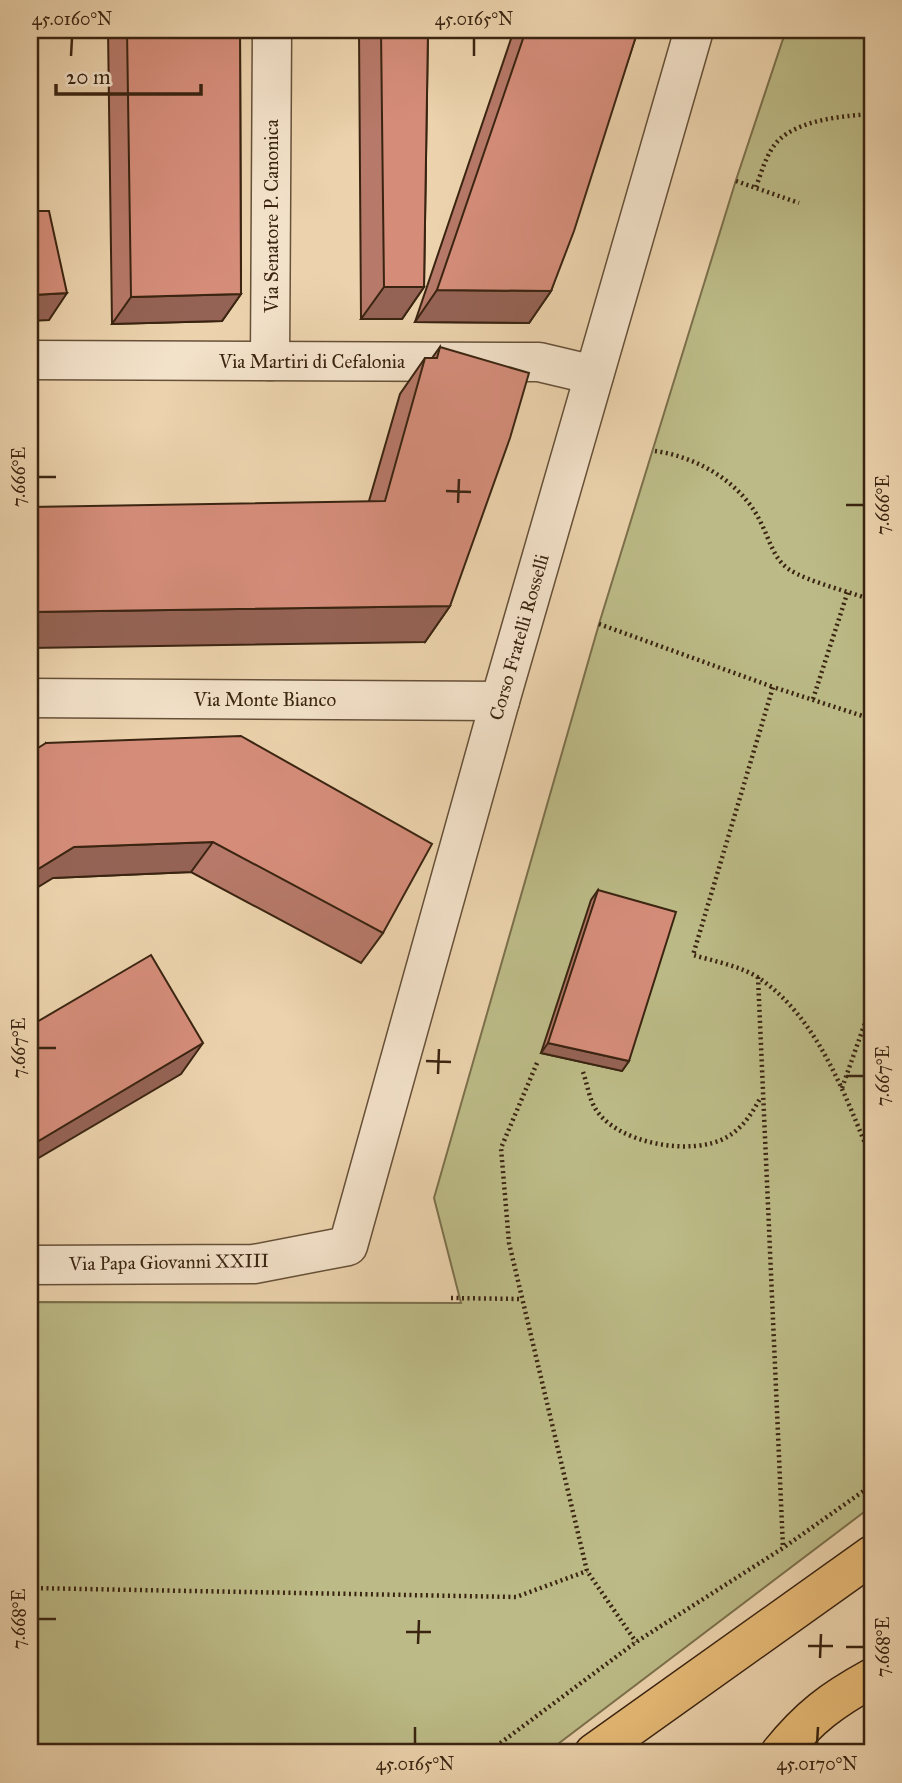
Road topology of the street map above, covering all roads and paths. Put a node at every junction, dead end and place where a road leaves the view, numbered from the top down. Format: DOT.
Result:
graph roads {
  1 [pos="272,30"];
  2 [pos="694,30"];
  3 [pos="872,114"];
  4 [pos="736,180"];
  5 [pos="755,187"];
  6 [pos="799,203"];
  7 [pos="30,360"];
  8 [pos="270,361"];
  9 [pos="594,375"];
  10 [pos="654,451"];
  11 [pos="848,591"];
  12 [pos="872,600"];
  13 [pos="599,624"];
  14 [pos="773,687"];
  15 [pos="30,698"];
  16 [pos="813,699"];
  17 [pos="500,701"];
  18 [pos="872,719"];
  19 [pos="758,977"];
  20 [pos="872,1003"];
  21 [pos="537,1063"];
  22 [pos="583,1072"];
  23 [pos="842,1089"];
  24 [pos="762,1095"];
  25 [pos="872,1160"];
  26 [pos="348,1246"];
  27 [pos="30,1265"];
  28 [pos="451,1298"];
  29 [pos="522,1299"];
  30 [pos="872,1485"];
  31 [pos="783,1548"];
  32 [pos="872,1555"];
  33 [pos="587,1571"];
  34 [pos="30,1588"];
  35 [pos="636,1642"];
  36 [pos="872,1678"];
  37 [pos="487,1753"];
  38 [pos="594,1753"];
  39 [pos="780,1753"];
  1 -- 8 [label="street, Via Senatore P. Canonica"];
  2 -- 9 [label="street, Corso Fratelli Rosselli"];
  3 -- 5 [label="path"];
  4 -- 5 [label="path"];
  5 -- 6 [label="path"];
  7 -- 8 [label="street, Via Martiri di Cefalonia"];
  8 -- 9 [label="street, Via Martiri di Cefalonia"];
  9 -- 17 [label="street, Corso Fratelli Rosselli"];
  10 -- 11 [label="path"];
  11 -- 12 [label="path"];
  11 -- 16 [label="path"];
  13 -- 14 [label="path"];
  14 -- 16 [label="path"];
  14 -- 19 [label="path"];
  15 -- 17 [label="street, Via Monte Bianco"];
  16 -- 18 [label="path"];
  17 -- 26 [label="street, Corso Fratelli Rosselli"];
  19 -- 23 [label="path"];
  19 -- 24 [label="path"];
  20 -- 23 [label="path"];
  21 -- 29 [label="path"];
  22 -- 24 [label="path"];
  23 -- 25 [label="path"];
  24 -- 31 [label="path"];
  26 -- 27 [label="street, Via Papa Giovanni XXIII"];
  28 -- 29 [label="path"];
  29 -- 33 [label="path"];
  30 -- 31 [label="path"];
  31 -- 35 [label="path"];
  32 -- 38 [label="main road"];
  33 -- 34 [label="path"];
  33 -- 35 [label="path"];
  35 -- 37 [label="path"];
  36 -- 39 [label="main road"];
}
